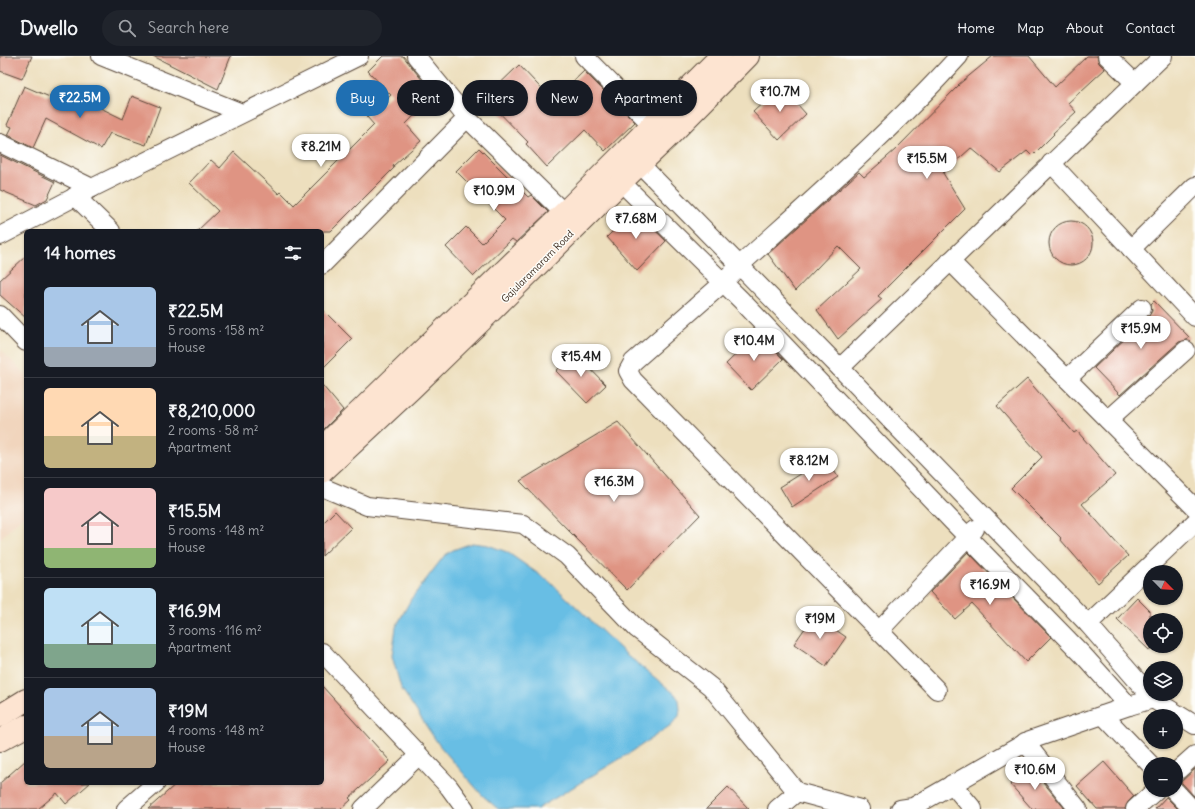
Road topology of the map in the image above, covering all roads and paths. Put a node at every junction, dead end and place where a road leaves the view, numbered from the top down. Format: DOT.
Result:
graph roads {
  1 [pos="101,56"];
  2 [pos="359,56"];
  3 [pos="416,56"];
  4 [pos="584,56"];
  5 [pos="721,56"];
  6 [pos="748,56"];
  7 [pos="959,56"];
  8 [pos="1107,56"];
  9 [pos="1163,56"];
  10 [pos="1134,83"];
  11 [pos="242,114"];
  12 [pos="467,118"];
  13 [pos="652,126"];
  14 [pos="0,143"];
  15 [pos="1051,163"];
  16 [pos="640,164"];
  17 [pos="621,182"];
  18 [pos="1195,186"];
  19 [pos="92,188"];
  20 [pos="75,196"];
  21 [pos="564,213"];
  22 [pos="109,229"];
  23 [pos="0,236"];
  24 [pos="1131,249"];
  25 [pos="950,261"];
  26 [pos="324,263"];
  27 [pos="739,266"];
  28 [pos="723,283"];
  29 [pos="1142,308"];
  30 [pos="0,315"];
  31 [pos="1195,317"];
  32 [pos="24,340"];
  33 [pos="1186,350"];
  34 [pos="840,368"];
  35 [pos="1067,379"];
  36 [pos="1108,420"];
  37 [pos="324,445"];
  38 [pos="324,470"];
  39 [pos="324,488"];
  40 [pos="1195,508"];
  41 [pos="986,519"];
  42 [pos="1195,522"];
  43 [pos="967,536"];
  44 [pos="1088,624"];
  45 [pos="879,631"];
  46 [pos="324,654"];
  47 [pos="1143,686"];
  48 [pos="937,690"];
  49 [pos="24,701"];
  50 [pos="1147,701"];
  51 [pos="1157,701"];
  52 [pos="1128,706"];
  53 [pos="1103,715"];
  54 [pos="0,716"];
  55 [pos="1195,725"];
  56 [pos="24,727"];
  57 [pos="0,740"];
  58 [pos="1025,742"];
  59 [pos="419,755"];
  60 [pos="1195,755"];
  61 [pos="1143,757"];
  62 [pos="1183,766"];
  63 [pos="952,784"];
  64 [pos="154,785"];
  65 [pos="797,792"];
  66 [pos="1148,797"];
  67 [pos="1181,797"];
  68 [pos="126,809"];
  69 [pos="363,809"];
  70 [pos="465,809"];
  71 [pos="777,809"];
  72 [pos="860,809"];
  73 [pos="900,809"];
  74 [pos="973,809"];
  75 [pos="1078,809"];
  76 [pos="1135,809"];
  77 [pos="1192,809"];
  1 -- 11 [label="street"];
  2 -- 11 [label="street"];
  3 -- 12 [label="street"];
  4 -- 13 [label="street"];
  5 -- 13 [label="main road, Gajularamaram Road"];
  6 -- 16 [label="main road, Gajularamaram Road"];
  7 -- 27 [label="street"];
  8 -- 10 [label="street"];
  9 -- 10 [label="street"];
  10 -- 15 [label="street"];
  11 -- 19 [label="street"];
  12 -- 21 [label="street"];
  12 -- 26 [label="street"];
  13 -- 21 [label="main road, Gajularamaram Road"];
  14 -- 19 [label="street"];
  15 -- 24 [label="street"];
  15 -- 25 [label="street"];
  16 -- 17 [label="main road, Gajularamaram Road"];
  16 -- 27 [label="street"];
  17 -- 28 [label="street"];
  17 -- 38 [label="main road, Gajularamaram Road"];
  18 -- 24 [label="street"];
  19 -- 20 [label="street"];
  20 -- 22 [label="street"];
  20 -- 23 [label="street"];
  21 -- 37 [label="main road, Gajularamaram Road"];
  24 -- 31 [label="street"];
  25 -- 34 [label="street"];
  25 -- 35 [label="street"];
  27 -- 28 [label="street"];
  27 -- 34 [label="street"];
  28 -- 43 [label="street"];
  28 -- 45 [label="street"];
  29 -- 35 [label="street"];
  30 -- 32 [label="street"];
  33 -- 36 [label="street"];
  34 -- 41 [label="street"];
  35 -- 36 [label="street"];
  36 -- 40 [label="street"];
  39 -- 65 [label="street"];
  41 -- 43 [label="street"];
  41 -- 44 [label="street"];
  42 -- 44 [label="street"];
  43 -- 45 [label="street"];
  43 -- 52 [label="street"];
  44 -- 47 [label="street"];
  45 -- 48 [label="street"];
  46 -- 59 [label="street"];
  49 -- 54 [label="main road"];
  50 -- 52 [label="street"];
  51 -- 55 [label="street"];
  52 -- 53 [label="street"];
  53 -- 58 [label="street"];
  53 -- 61 [label="street"];
  56 -- 57 [label="main road"];
  58 -- 63 [label="street"];
  58 -- 75 [label="street"];
  59 -- 69 [label="street"];
  59 -- 70 [label="street"];
  60 -- 62 [label="street"];
  63 -- 73 [label="street"];
  63 -- 74 [label="street"];
  64 -- 68 [label="street"];
  65 -- 71 [label="street"];
  65 -- 72 [label="street"];
  66 -- 76 [label="street"];
  67 -- 77 [label="street"];
}
